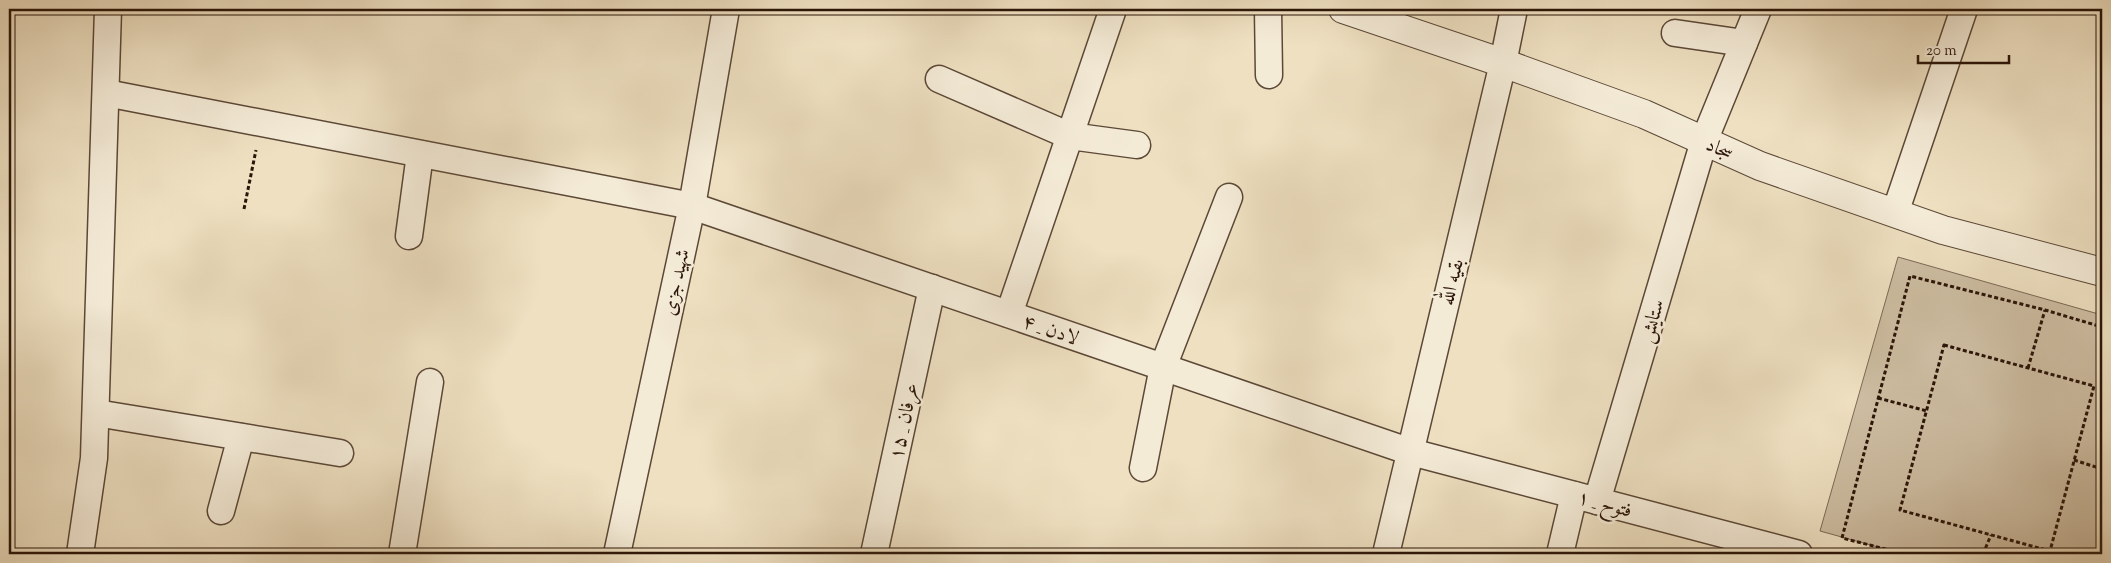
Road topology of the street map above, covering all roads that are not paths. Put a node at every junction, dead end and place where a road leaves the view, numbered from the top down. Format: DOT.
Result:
graph roads {
  1 [pos="108,9"];
  2 [pos="726,9"];
  3 [pos="1113,9"];
  4 [pos="1268,9"];
  5 [pos="1343,9"];
  6 [pos="1514,9"];
  7 [pos="1758,9"];
  8 [pos="1964,9"];
  9 [pos="1675,33"];
  10 [pos="1744,43"];
  11 [pos="1503,63"];
  12 [pos="1269,75"];
  13 [pos="939,79"];
  14 [pos="106,93"];
  15 [pos="1070,136"];
  16 [pos="1704,141"];
  17 [pos="1137,145"];
  18 [pos="420,154"];
  19 [pos="1229,196"];
  20 [pos="692,206"];
  21 [pos="1895,213"];
  22 [pos="409,236"];
  23 [pos="2102,272"];
  24 [pos="932,288"];
  25 [pos="1009,314"];
  26 [pos="1163,367"];
  27 [pos="430,382"];
  28 [pos="96,413"];
  29 [pos="240,437"];
  30 [pos="1411,452"];
  31 [pos="340,453"];
  32 [pos="1143,468"];
  33 [pos="1586,498"];
  34 [pos="221,511"];
  35 [pos="80,554"];
  36 [pos="402,554"];
  37 [pos="617,554"];
  38 [pos="874,554"];
  39 [pos="1386,554"];
  40 [pos="1560,554"];
  41 [pos="1798,554"];
  1 -- 14 [label="street"];
  2 -- 20 [label="street, شهید جزی"];
  3 -- 15 [label="street"];
  4 -- 12 [label="street"];
  5 -- 11 [label="street, سجاد"];
  6 -- 11 [label="street, بقیه الله"];
  7 -- 10 [label="street, ستایش"];
  8 -- 21 [label="street"];
  9 -- 10 [label="street"];
  10 -- 16 [label="street, ستایش"];
  11 -- 16 [label="street, سجاد"];
  11 -- 30 [label="street, بقیه الله"];
  13 -- 15 [label="street"];
  14 -- 18 [label="street, لادن _ ۴"];
  14 -- 28 [label="street"];
  15 -- 17 [label="street"];
  15 -- 25 [label="street"];
  16 -- 21 [label="street, سجاد"];
  16 -- 33 [label="street, ستایش"];
  18 -- 20 [label="street, لادن _ ۴"];
  18 -- 22 [label="street"];
  19 -- 26 [label="street"];
  20 -- 24 [label="street, لادن _ ۴"];
  20 -- 37 [label="street, شهید جزی"];
  21 -- 23 [label="street, سجاد"];
  24 -- 25 [label="street, لادن _ ۴"];
  24 -- 38 [label="street, عرفان _ ۱۵"];
  25 -- 26 [label="street, لادن _ ۴"];
  26 -- 30 [label="street, لادن _ ۴"];
  26 -- 32 [label="street"];
  27 -- 36 [label="street"];
  28 -- 29 [label="street"];
  28 -- 35 [label="street"];
  29 -- 31 [label="street"];
  29 -- 34 [label="street"];
  30 -- 33 [label="street, فتوح _ ۱"];
  30 -- 39 [label="street, بقیه الله"];
  33 -- 40 [label="street, ستایش"];
  33 -- 41 [label="street, فتوح _ ۱"];
}
